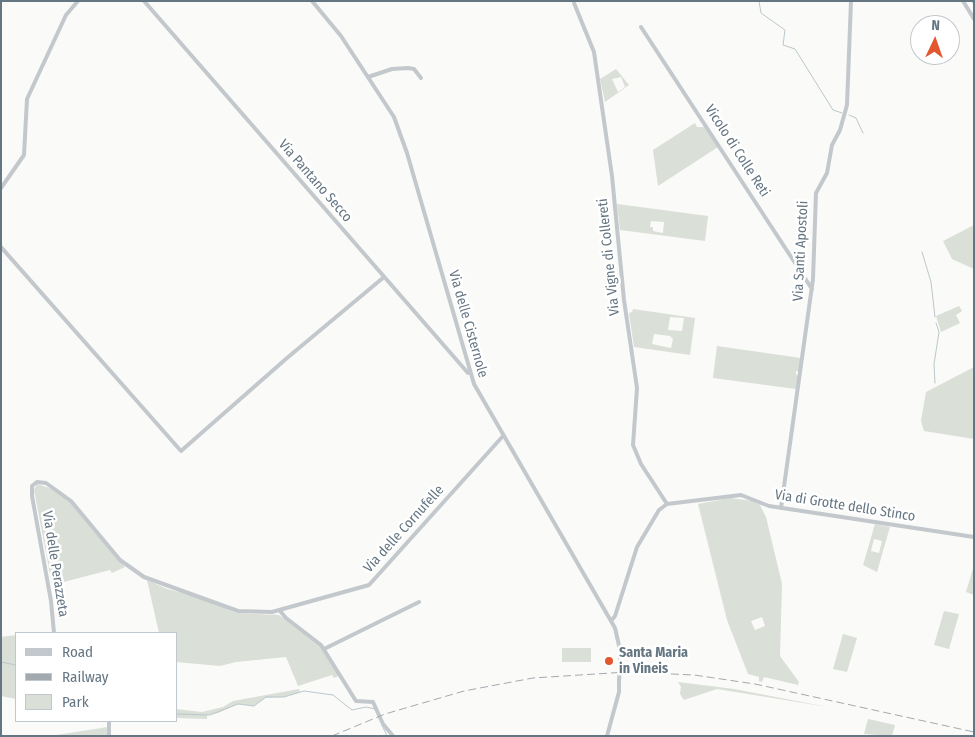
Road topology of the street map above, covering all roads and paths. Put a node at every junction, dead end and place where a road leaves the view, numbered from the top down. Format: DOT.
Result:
graph roads {
  1 [pos="78,1"];
  2 [pos="144,1"];
  3 [pos="312,1"];
  4 [pos="851,1"];
  5 [pos="963,1"];
  6 [pos="574,3"];
  7 [pos="974,19"];
  8 [pos="641,27"];
  9 [pos="368,76"];
  10 [pos="422,78"];
  11 [pos="1,188"];
  12 [pos="1,246"];
  13 [pos="384,277"];
  14 [pos="812,289"];
  15 [pos="470,375"];
  16 [pos="503,436"];
  17 [pos="32,498"];
  18 [pos="667,504"];
  19 [pos="781,508"];
  20 [pos="974,537"];
  21 [pos="419,602"];
  22 [pos="280,611"];
  23 [pos="611,620"];
  24 [pos="54,632"];
  25 [pos="324,649"];
  26 [pos="109,722"];
  27 [pos="109,736"];
  28 [pos="393,736"];
  29 [pos="607,736"];
  1 -- 11 [label="street"];
  2 -- 13 [label="street, Via Pantano Secco"];
  3 -- 9 [label="street, Via delle Cisternole"];
  4 -- 14 [label="street, Via Santi Apostoli"];
  5 -- 7 [label="street"];
  6 -- 18 [label="street, Via Vigne di Collereti"];
  8 -- 14 [label="street, Vicolo di Colle Reti"];
  9 -- 10 [label="street"];
  9 -- 15 [label="street, Via delle Cisternole"];
  12 -- 13 [label="street"];
  13 -- 15 [label="street, Via Pantano Secco"];
  14 -- 19 [label="street, Via Santi Apostoli"];
  15 -- 16 [label="street, Via delle Cisternole"];
  16 -- 22 [label="street, Via delle Cornufelle"];
  16 -- 23 [label="street, Via delle Cisternole"];
  17 -- 22 [label="street, Via delle Cornufelle"];
  17 -- 24 [label="street, Via delle Perazzeta"];
  18 -- 19 [label="street, Via di Grotte dello Stinco"];
  18 -- 23 [label="street"];
  19 -- 20 [label="street, Via di Grotte dello Stinco"];
  21 -- 25 [label="street"];
  22 -- 25 [label="street"];
  23 -- 29 [label="street, Via delle Cisternole, bridge"];
  25 -- 28 [label="street"];
  26 -- 27 [label="street"];
}
